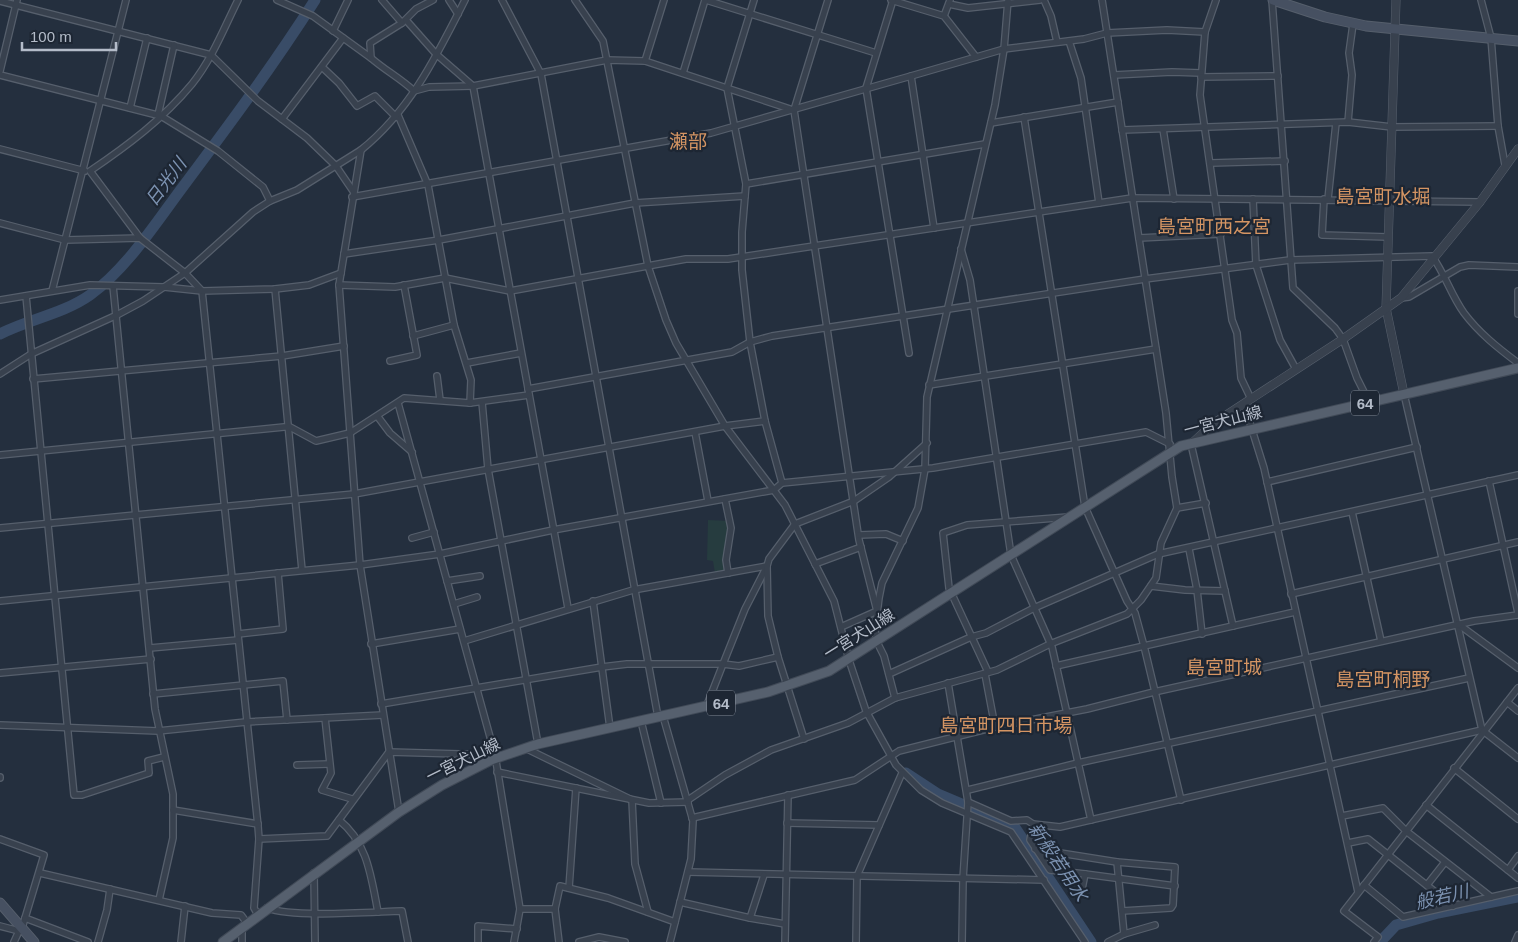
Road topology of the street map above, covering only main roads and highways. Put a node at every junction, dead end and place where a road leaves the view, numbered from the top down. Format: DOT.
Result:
graph roads {
  1 [pos="1273,0"];
  2 [pos="1518,41"];
  3 [pos="1518,368"];
  4 [pos="0,903"];
  5 [pos="34,942"];
  6 [pos="223,942"];
  1 -- 2 [label="main road"];
  3 -- 6 [label="main road, 一宮犬山線 / 64"];
  4 -- 5 [label="main road"];
}
